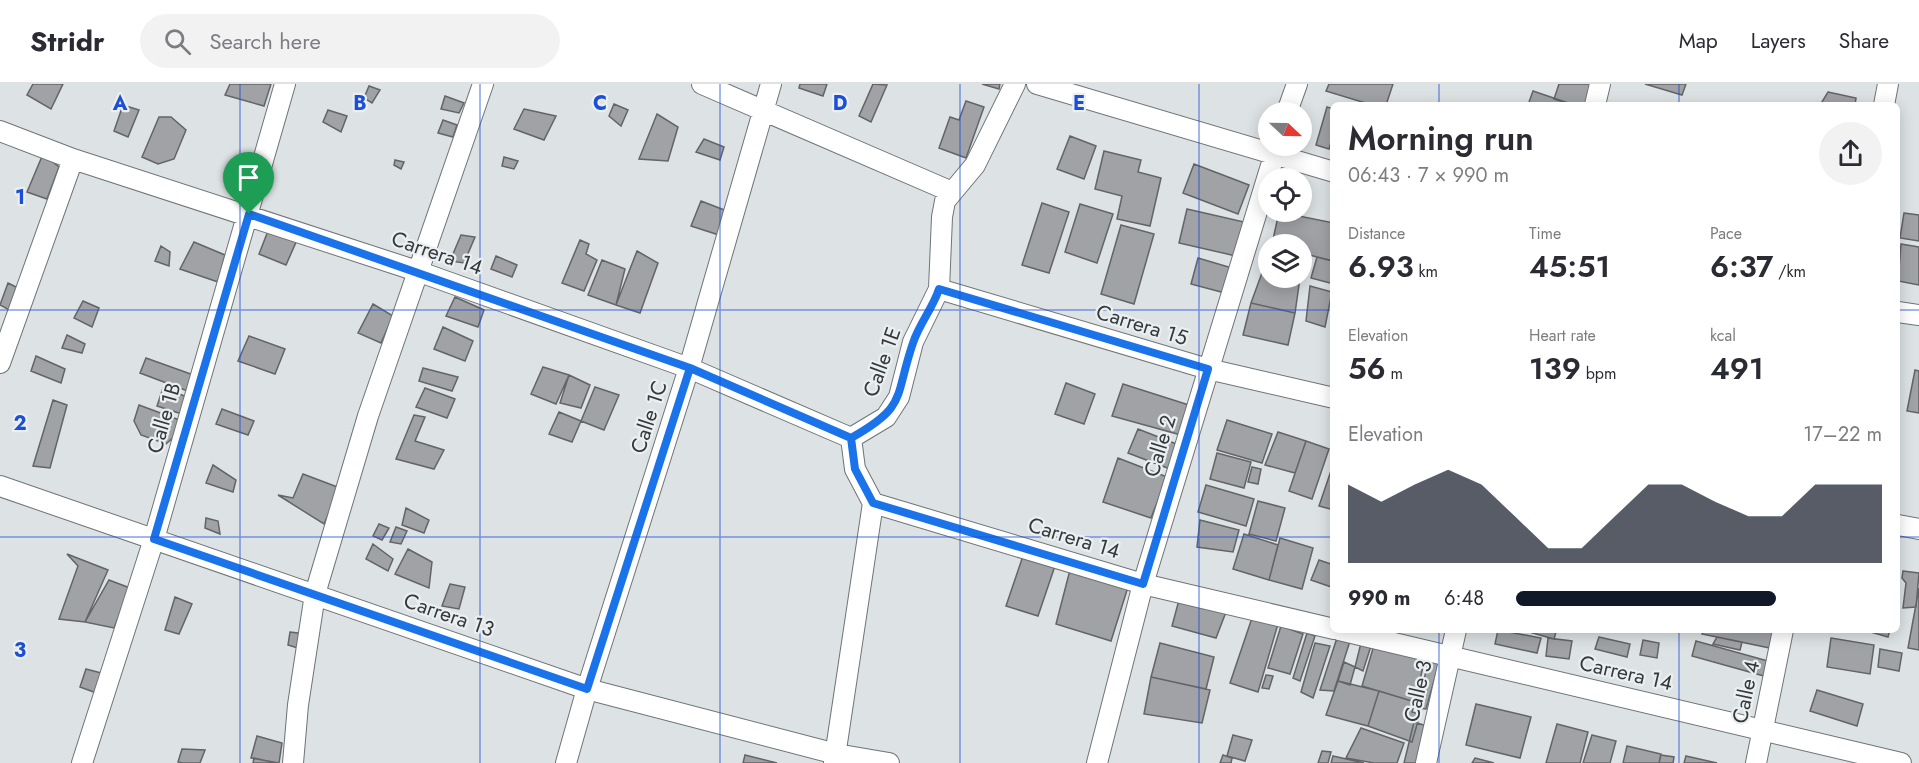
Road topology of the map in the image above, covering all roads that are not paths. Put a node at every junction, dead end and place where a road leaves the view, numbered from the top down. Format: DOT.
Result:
graph roads {
  1 [pos="285,84"];
  2 [pos="483,84"];
  3 [pos="702,84"];
  4 [pos="771,84"];
  5 [pos="1015,84"];
  6 [pos="1037,84"];
  7 [pos="1297,84"];
  8 [pos="1600,84"];
  9 [pos="1888,84"];
  10 [pos="1291,102"];
  11 [pos="1596,102"];
  12 [pos="1885,102"];
  13 [pos="764,110"];
  14 [pos="0,131"];
  15 [pos="1258,145"];
  16 [pos="1273,156"];
  17 [pos="1291,156"];
  18 [pos="73,159"];
  19 [pos="1330,171"];
  20 [pos="952,192"];
  21 [pos="249,214"];
  22 [pos="417,271"];
  23 [pos="939,289"];
  24 [pos="1900,312"];
  25 [pos="1919,315"];
  26 [pos="0,363"];
  27 [pos="690,368"];
  28 [pos="1208,369"];
  29 [pos="1330,397"];
  30 [pos="851,438"];
  31 [pos="0,486"];
  32 [pos="873,503"];
  33 [pos="1900,525"];
  34 [pos="1919,529"];
  35 [pos="154,539"];
  36 [pos="1143,584"];
  37 [pos="315,594"];
  38 [pos="1330,628"];
  39 [pos="1352,633"];
  40 [pos="1455,633"];
  41 [pos="1782,633"];
  42 [pos="1450,656"];
  43 [pos="587,689"];
  44 [pos="1762,730"];
  45 [pos="835,758"];
  46 [pos="82,763"];
  47 [pos="293,763"];
  48 [pos="566,763"];
  49 [pos="889,763"];
  50 [pos="1097,763"];
  51 [pos="1426,763"];
  52 [pos="1756,763"];
  53 [pos="1901,763"];
  1 -- 21 [label="street, Calle 1B"];
  2 -- 22 [label="street"];
  3 -- 13 [label="street"];
  4 -- 13 [label="street, Calle 1C"];
  5 -- 20 [label="street, Calle 1E"];
  6 -- 15 [label="street"];
  7 -- 10 [label="street"];
  8 -- 11 [label="street"];
  9 -- 12 [label="street"];
  13 -- 20 [label="street"];
  13 -- 27 [label="street, Calle 1C"];
  14 -- 18 [label="street, Carrera 14"];
  16 -- 28 [label="street, Calle 2"];
  17 -- 19 [label="street"];
  18 -- 21 [label="street, Carrera 14"];
  18 -- 26 [label="street"];
  20 -- 23 [label="street, Calle 1E"];
  21 -- 22 [label="street, Carrera 14"];
  21 -- 35 [label="street, Calle 1B"];
  22 -- 27 [label="street, Carrera 14"];
  22 -- 37 [label="street"];
  23 -- 28 [label="street, Carrera 15"];
  23 -- 30 [label="street, Calle 1E"];
  24 -- 25 [label="street"];
  27 -- 30 [label="street, Carrera 14"];
  27 -- 43 [label="street, Calle 1C"];
  28 -- 29 [label="street, Carrera 15"];
  28 -- 36 [label="street, Calle 2"];
  30 -- 32 [label="street"];
  31 -- 35 [label="street, Carrera 13"];
  32 -- 36 [label="street, Carrera 14"];
  32 -- 45 [label="street"];
  33 -- 34 [label="street"];
  35 -- 37 [label="street, Carrera 13"];
  35 -- 46 [label="street, Calle 1B"];
  36 -- 38 [label="street, Carrera 14"];
  36 -- 50 [label="street, Calle 2"];
  37 -- 43 [label="street, Carrera 13"];
  37 -- 47 [label="street"];
  39 -- 42 [label="street, Carrera 14"];
  40 -- 42 [label="street, Calle 3"];
  41 -- 44 [label="street, Calle 4"];
  42 -- 44 [label="street, Carrera 14"];
  42 -- 51 [label="street, Calle 3"];
  43 -- 45 [label="street, Carrera 13"];
  43 -- 48 [label="street, Calle 1C"];
  44 -- 52 [label="street, Calle 4"];
  44 -- 53 [label="street, Carrera 14"];
  45 -- 49 [label="street, Carrera 13"];
}
